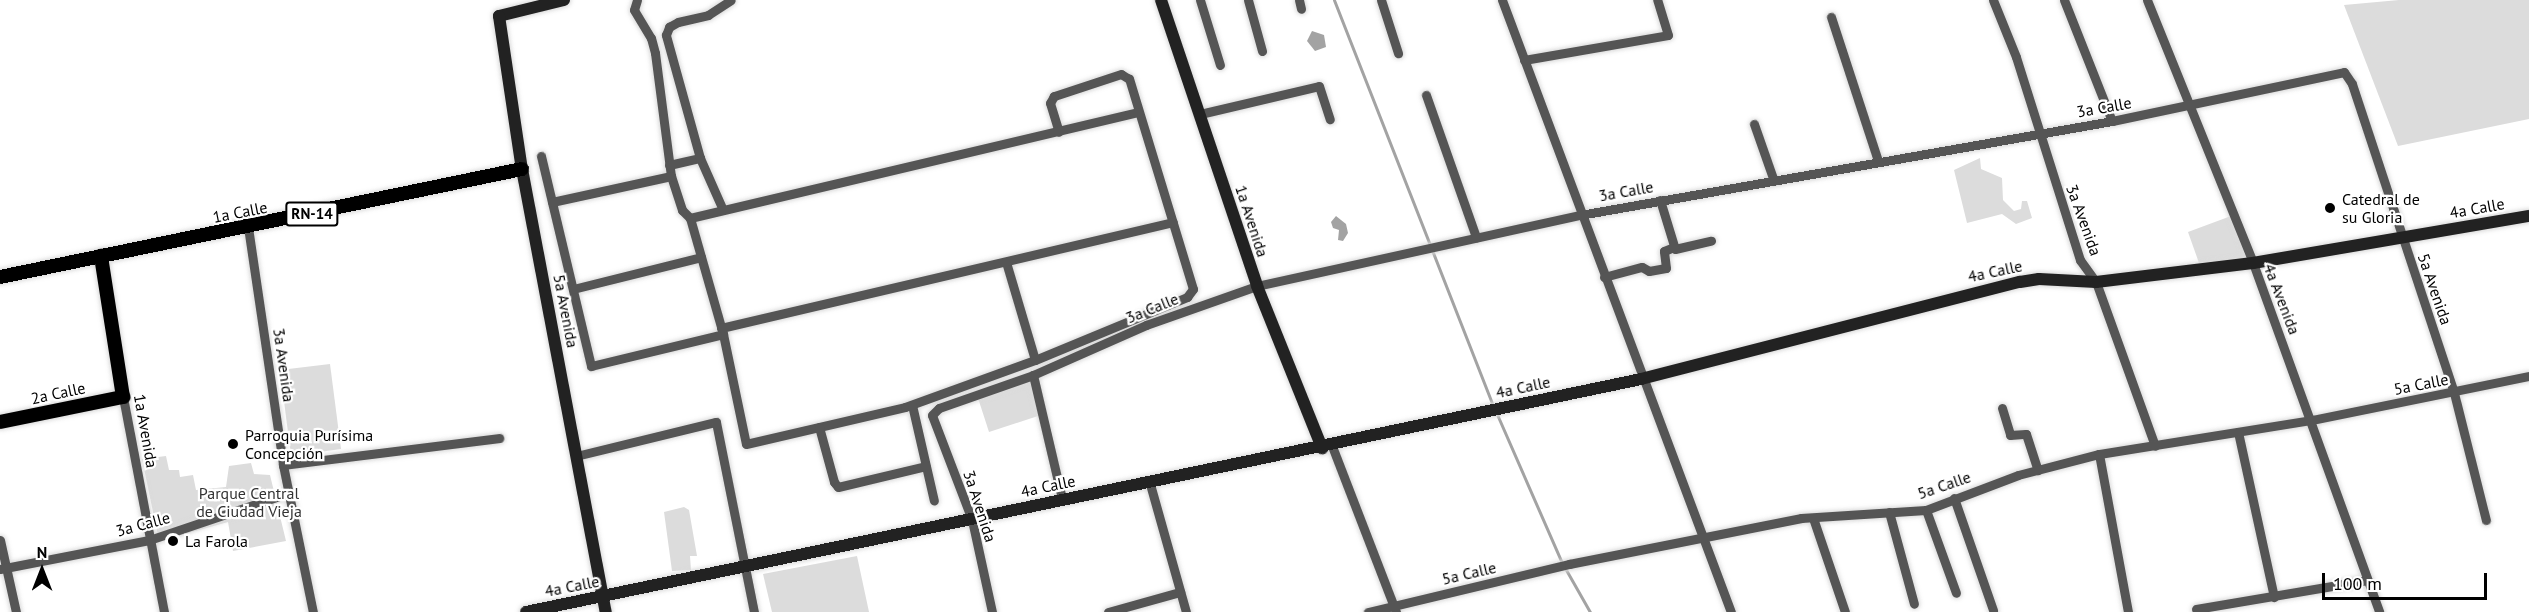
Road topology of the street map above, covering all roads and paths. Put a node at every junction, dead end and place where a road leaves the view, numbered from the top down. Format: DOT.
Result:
graph roads {
  1 [pos="564,0"];
  2 [pos="637,0"];
  3 [pos="731,0"];
  4 [pos="1161,0"];
  5 [pos="1200,0"];
  6 [pos="1248,0"];
  7 [pos="1381,0"];
  8 [pos="1502,0"];
  9 [pos="1657,0"];
  10 [pos="1992,0"];
  11 [pos="2064,0"];
  12 [pos="2150,0"];
  13 [pos="1831,17"];
  14 [pos="1262,51"];
  15 [pos="1398,53"];
  16 [pos="1524,60"];
  17 [pos="1220,65"];
  18 [pos="2344,72"];
  19 [pos="1426,95"];
  20 [pos="2189,106"];
  21 [pos="1138,112"];
  22 [pos="1200,114"];
  23 [pos="1330,119"];
  24 [pos="2112,121"];
  25 [pos="1754,124"];
  26 [pos="1059,132"];
  27 [pos="2039,133"];
  28 [pos="541,156"];
  29 [pos="700,158"];
  30 [pos="1878,161"];
  31 [pos="669,165"];
  32 [pos="522,169"];
  33 [pos="671,176"];
  34 [pos="1774,181"];
  35 [pos="1660,200"];
  36 [pos="552,202"];
  37 [pos="723,210"];
  38 [pos="1580,214"];
  39 [pos="2529,216"];
  40 [pos="690,218"];
  41 [pos="1173,222"];
  42 [pos="248,227"];
  43 [pos="1476,237"];
  44 [pos="2400,238"];
  45 [pos="1712,241"];
  46 [pos="1674,247"];
  47 [pos="101,256"];
  48 [pos="701,257"];
  49 [pos="1006,262"];
  50 [pos="2253,263"];
  51 [pos="0,277"];
  52 [pos="1604,277"];
  53 [pos="2096,282"];
  54 [pos="1257,286"];
  55 [pos="573,289"];
  56 [pos="722,331"];
  57 [pos="1035,360"];
  58 [pos="1033,375"];
  59 [pos="2529,376"];
  60 [pos="1641,379"];
  61 [pos="2454,393"];
  62 [pos="123,397"];
  63 [pos="912,405"];
  64 [pos="2001,408"];
  65 [pos="933,411"];
  66 [pos="2312,420"];
  67 [pos="0,422"];
  68 [pos="819,427"];
  69 [pos="2238,432"];
  70 [pos="499,438"];
  71 [pos="2155,446"];
  72 [pos="1327,447"];
  73 [pos="2099,454"];
  74 [pos="576,456"];
  75 [pos="283,465"];
  76 [pos="926,466"];
  77 [pos="2038,470"];
  78 [pos="1150,484"];
  79 [pos="289,493"];
  80 [pos="1954,498"];
  81 [pos="1062,499"];
  82 [pos="934,501"];
  83 [pos="1926,510"];
  84 [pos="1889,512"];
  85 [pos="1813,518"];
  86 [pos="972,520"];
  87 [pos="2486,520"];
  88 [pos="0,540"];
  89 [pos="149,540"];
  90 [pos="1705,540"];
  91 [pos="746,567"];
  92 [pos="3,568"];
  93 [pos="2368,580"];
  94 [pos="1180,592"];
  95 [pos="1956,593"];
  96 [pos="603,596"];
  97 [pos="2274,597"];
  98 [pos="1914,604"];
  99 [pos="1394,609"];
  100 [pos="2196,609"];
  101 [pos="1993,610"];
  102 [pos="16,612"];
  103 [pos="164,612"];
  104 [pos="313,612"];
  105 [pos="526,612"];
  106 [pos="606,612"];
  107 [pos="754,612"];
  108 [pos="992,612"];
  109 [pos="1108,612"];
  110 [pos="1186,612"];
  111 [pos="1368,612"];
  112 [pos="1731,612"];
  113 [pos="1845,612"];
  114 [pos="2128,612"];
  115 [pos="2379,612"];
  1 -- 32 [label="main road, 5a Avenida"];
  2 -- 31 [label="street"];
  3 -- 29 [label="street"];
  4 -- 22 [label="main road, 1a Avenida"];
  5 -- 17 [label="street"];
  6 -- 14 [label="street"];
  7 -- 15 [label="street"];
  8 -- 16 [label="street"];
  9 -- 16 [label="street"];
  10 -- 27 [label="street, 3a Avenida"];
  11 -- 24 [label="street"];
  12 -- 20 [label="street, 4a Avenida"];
  13 -- 30 [label="street"];
  16 -- 38 [label="street"];
  18 -- 20 [label="street, 3a Calle"];
  18 -- 44 [label="street, 5a Avenida"];
  19 -- 43 [label="street"];
  20 -- 24 [label="street, 3a Calle"];
  20 -- 50 [label="street, 4a Avenida"];
  21 -- 26 [label="street"];
  21 -- 26 [label="street"];
  21 -- 41 [label="street"];
  22 -- 23 [label="street"];
  22 -- 54 [label="main road, 1a Avenida"];
  24 -- 27 [label="street, 3a Calle"];
  25 -- 34 [label="street"];
  26 -- 37 [label="street"];
  27 -- 30 [label="street, 3a Calle"];
  27 -- 53 [label="street, 3a Avenida"];
  28 -- 36 [label="street"];
  29 -- 31 [label="street"];
  29 -- 37 [label="street"];
  30 -- 34 [label="street, 3a Calle"];
  31 -- 33 [label="street"];
  32 -- 42 [label="main road, 1a Calle / RN-14"];
  32 -- 74 [label="main road, 5a Avenida"];
  33 -- 36 [label="street"];
  33 -- 40 [label="street"];
  34 -- 35 [label="street, 3a Calle"];
  35 -- 38 [label="street, 3a Calle"];
  35 -- 46 [label="street"];
  36 -- 55 [label="street"];
  37 -- 40 [label="street"];
  38 -- 43 [label="street, 3a Calle"];
  38 -- 52 [label="street"];
  39 -- 44 [label="main road, 4a Calle"];
  40 -- 48 [label="street"];
  41 -- 49 [label="street"];
  41 -- 57 [label="street"];
  42 -- 47 [label="main road, 1a Calle / RN-14"];
  42 -- 75 [label="street, 3a Avenida"];
  43 -- 54 [label="street, 3a Calle"];
  44 -- 50 [label="main road, 4a Calle"];
  44 -- 61 [label="street, 5a Avenida"];
  45 -- 46 [label="street"];
  46 -- 52 [label="street"];
  47 -- 51 [label="main road, 1a Calle / RN-14"];
  47 -- 62 [label="main road, 1a Avenida"];
  48 -- 55 [label="street"];
  48 -- 56 [label="street"];
  49 -- 56 [label="street"];
  49 -- 57 [label="street"];
  50 -- 53 [label="main road, 4a Calle"];
  50 -- 66 [label="street, 4a Avenida"];
  52 -- 60 [label="street"];
  53 -- 60 [label="main road, 4a Calle"];
  53 -- 71 [label="street, 3a Avenida"];
  54 -- 58 [label="street, 3a Calle"];
  54 -- 72 [label="main road, 1a Avenida"];
  55 -- 56 [label="street"];
  56 -- 68 [label="street"];
  57 -- 63 [label="street"];
  58 -- 65 [label="street, 3a Calle"];
  58 -- 81 [label="street"];
  59 -- 61 [label="street, 5a Calle"];
  60 -- 72 [label="main road, 4a Calle"];
  60 -- 90 [label="street"];
  61 -- 66 [label="street, 5a Calle"];
  61 -- 87 [label="street, 5a Avenida"];
  62 -- 67 [label="main road, 2a Calle"];
  62 -- 89 [label="street, 1a Avenida"];
  63 -- 68 [label="street"];
  63 -- 76 [label="street"];
  64 -- 77 [label="street"];
  65 -- 86 [label="street, 3a Avenida"];
  66 -- 69 [label="street, 5a Calle"];
  66 -- 93 [label="street, 4a Avenida"];
  68 -- 76 [label="street"];
  69 -- 71 [label="street, 5a Calle"];
  69 -- 97 [label="street"];
  70 -- 75 [label="street"];
  71 -- 73 [label="street, 5a Calle"];
  72 -- 78 [label="main road, 4a Calle"];
  72 -- 99 [label="street, 1a Avenida"];
  73 -- 77 [label="street, 5a Calle"];
  73 -- 114 [label="street"];
  74 -- 91 [label="street"];
  74 -- 96 [label="main road, 5a Avenida"];
  75 -- 79 [label="street, 3a Avenida"];
  76 -- 82 [label="street"];
  77 -- 80 [label="street, 5a Calle"];
  78 -- 81 [label="main road, 4a Calle"];
  78 -- 94 [label="street"];
  79 -- 89 [label="street, 3a Calle"];
  79 -- 104 [label="street, 3a Avenida"];
  80 -- 83 [label="street, 5a Calle"];
  80 -- 101 [label="street"];
  81 -- 86 [label="main road, 4a Calle"];
  83 -- 84 [label="street, 5a Calle"];
  83 -- 95 [label="street"];
  84 -- 85 [label="street, 5a Calle"];
  84 -- 98 [label="street"];
  85 -- 90 [label="street, 5a Calle"];
  85 -- 113 [label="street"];
  86 -- 91 [label="main road, 4a Calle"];
  86 -- 108 [label="street, 3a Avenida"];
  88 -- 92 [label="street"];
  89 -- 92 [label="street, 3a Calle"];
  89 -- 103 [label="street, 1a Avenida"];
  90 -- 99 [label="street, 5a Calle"];
  90 -- 112 [label="street"];
  91 -- 96 [label="main road, 4a Calle"];
  91 -- 107 [label="street"];
  92 -- 102 [label="street"];
  93 -- 97 [label="street"];
  93 -- 115 [label="street, 4a Avenida"];
  94 -- 109 [label="street"];
  94 -- 110 [label="street"];
  96 -- 105 [label="main road, 4a Calle"];
  96 -- 106 [label="main road, 5a Avenida"];
  97 -- 100 [label="street"];
  99 -- 111 [label="street, 5a Calle"];
}
